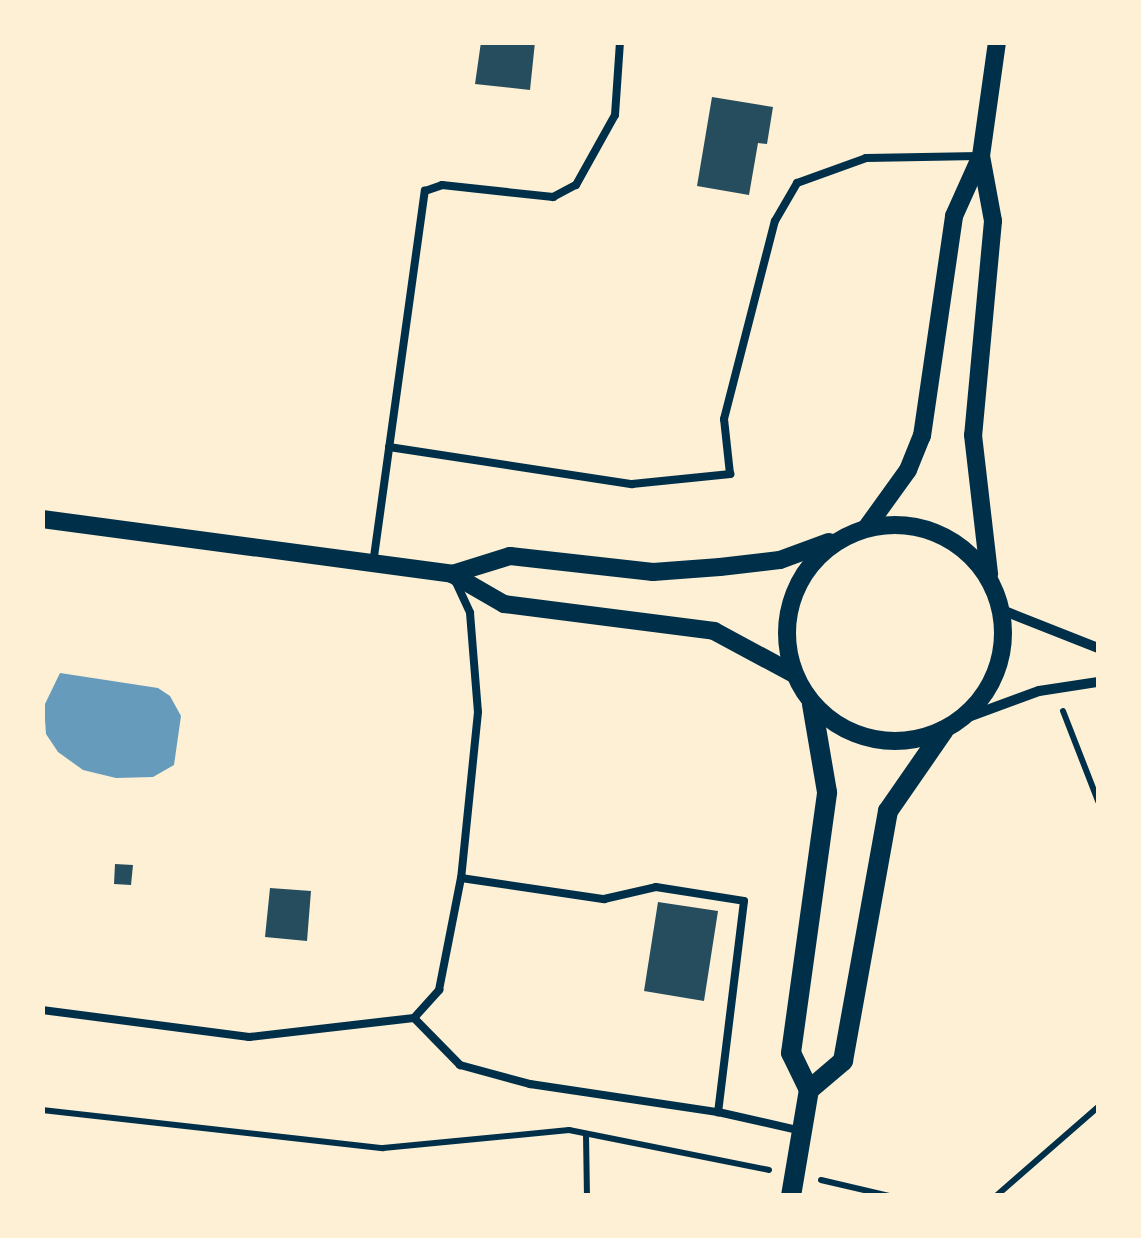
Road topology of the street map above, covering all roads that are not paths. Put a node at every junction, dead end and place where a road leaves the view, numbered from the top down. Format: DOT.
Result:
graph roads {
  1 [pos="620,42"];
  2 [pos="997,42"];
  3 [pos="981,156"];
  4 [pos="389,446"];
  5 [pos="42,519"];
  6 [pos="867,527"];
  7 [pos="843,536"];
  8 [pos="373,564"];
  9 [pos="452,574"];
  10 [pos="990,579"];
  11 [pos="1002,610"];
  12 [pos="1098,648"];
  13 [pos="794,674"];
  14 [pos="1098,682"];
  15 [pos="812,704"];
  16 [pos="952,725"];
  17 [pos="461,878"];
  18 [pos="42,1010"];
  19 [pos="414,1018"];
  20 [pos="809,1090"];
  21 [pos="718,1112"];
  22 [pos="802,1131"];
  23 [pos="793,1185"];
  1 -- 4 [label="lane"];
  2 -- 3 [label="street"];
  3 -- 4 [label="lane"];
  3 -- 6 [label="street"];
  3 -- 10 [label="street"];
  4 -- 8 [label="lane"];
  5 -- 8 [label="street"];
  6 -- 7 [label="street"];
  6 -- 10 [label="street"];
  7 -- 9 [label="street"];
  7 -- 13 [label="street"];
  8 -- 9 [label="street"];
  9 -- 13 [label="street"];
  9 -- 17 [label="lane"];
  10 -- 11 [label="street"];
  11 -- 12 [label="street"];
  11 -- 16 [label="street"];
  13 -- 15 [label="street"];
  14 -- 16 [label="street"];
  15 -- 16 [label="street"];
  15 -- 20 [label="main road"];
  16 -- 20 [label="main road"];
  17 -- 19 [label="lane"];
  17 -- 21 [label="lane"];
  18 -- 19 [label="lane"];
  19 -- 21 [label="lane"];
  20 -- 22 [label="main road"];
  21 -- 22 [label="lane"];
  22 -- 23 [label="main road"];
}
